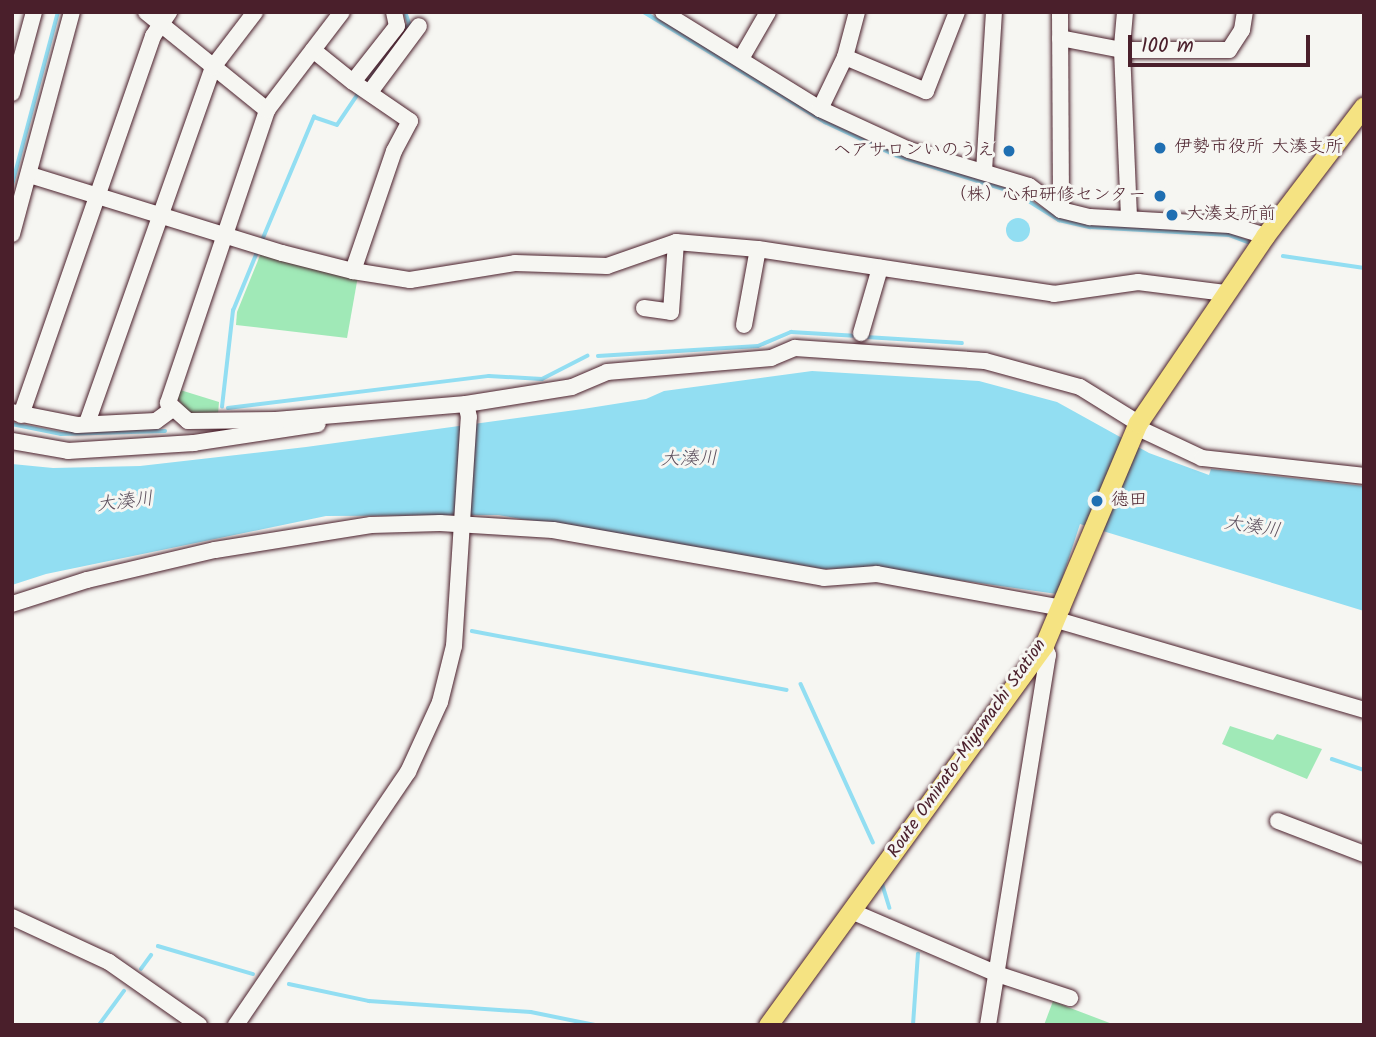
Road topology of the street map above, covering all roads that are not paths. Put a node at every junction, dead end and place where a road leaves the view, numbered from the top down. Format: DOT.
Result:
graph roads {
  1 [pos="34,12"];
  2 [pos="72,12"];
  3 [pos="146,12"];
  4 [pos="255,12"];
  5 [pos="342,12"];
  6 [pos="394,12"];
  7 [pos="663,12"];
  8 [pos="692,12"];
  9 [pos="768,12"];
  10 [pos="857,12"];
  11 [pos="957,12"];
  12 [pos="995,12"];
  13 [pos="1060,12"];
  14 [pos="1125,12"];
  15 [pos="1245,12"];
  16 [pos="165,18"];
  17 [pos="419,26"];
  18 [pos="683,27"];
  19 [pos="1060,38"];
  20 [pos="313,50"];
  21 [pos="1122,50"];
  22 [pos="742,57"];
  23 [pos="845,57"];
  24 [pos="213,67"];
  25 [pos="362,88"];
  26 [pos="12,93"];
  27 [pos="1364,106"];
  28 [pos="820,108"];
  29 [pos="267,110"];
  30 [pos="984,171"];
  31 [pos="30,175"];
  32 [pos="98,195"];
  33 [pos="1061,210"];
  34 [pos="161,214"];
  35 [pos="1129,219"];
  36 [pos="12,233"];
  37 [pos="224,234"];
  38 [pos="1265,236"];
  39 [pos="676,242"];
  40 [pos="758,249"];
  41 [pos="880,268"];
  42 [pos="353,271"];
  43 [pos="1225,293"];
  44 [pos="644,308"];
  45 [pos="744,326"];
  46 [pos="861,333"];
  47 [pos="172,410"];
  48 [pos="467,411"];
  49 [pos="17,414"];
  50 [pos="348,414"];
  51 [pos="87,422"];
  52 [pos="1136,426"];
  53 [pos="12,441"];
  54 [pos="1364,476"];
  55 [pos="463,523"];
  56 [pos="12,604"];
  57 [pos="1059,614"];
  58 [pos="1044,645"];
  59 [pos="1364,710"];
  60 [pos="1278,821"];
  61 [pos="1364,854"];
  62 [pos="851,911"];
  63 [pos="12,917"];
  64 [pos="997,974"];
  65 [pos="1070,998"];
  66 [pos="199,1025"];
  67 [pos="236,1025"];
  68 [pos="768,1025"];
  69 [pos="988,1025"];
  1 -- 26 [label="street"];
  2 -- 31 [label="street"];
  3 -- 16 [label="street"];
  4 -- 24 [label="street"];
  5 -- 20 [label="street"];
  6 -- 25 [label="street"];
  7 -- 18 [label="street"];
  8 -- 18 [label="street"];
  9 -- 22 [label="street"];
  10 -- 23 [label="street"];
  11 -- 23 [label="street"];
  12 -- 30 [label="street"];
  13 -- 19 [label="street"];
  14 -- 21 [label="street"];
  15 -- 21 [label="street"];
  16 -- 24 [label="street"];
  16 -- 32 [label="street"];
  17 -- 25 [label="street"];
  18 -- 22 [label="street"];
  19 -- 21 [label="street"];
  19 -- 33 [label="street"];
  20 -- 25 [label="street"];
  20 -- 29 [label="street"];
  21 -- 35 [label="street"];
  22 -- 28 [label="street"];
  23 -- 28 [label="street"];
  24 -- 29 [label="street"];
  24 -- 34 [label="street"];
  25 -- 42 [label="street"];
  27 -- 38 [label="main road, Route Ominato-Miyamachi Station"];
  28 -- 30 [label="street"];
  29 -- 37 [label="street"];
  30 -- 33 [label="street"];
  31 -- 32 [label="street"];
  31 -- 36 [label="street"];
  32 -- 34 [label="street"];
  32 -- 49 [label="street"];
  33 -- 35 [label="street"];
  34 -- 37 [label="street"];
  34 -- 51 [label="street"];
  35 -- 38 [label="street"];
  37 -- 42 [label="street"];
  37 -- 47 [label="street"];
  38 -- 43 [label="main road, Route Ominato-Miyamachi Station"];
  39 -- 40 [label="street"];
  39 -- 42 [label="street"];
  39 -- 44 [label="street"];
  40 -- 41 [label="street"];
  40 -- 45 [label="street"];
  41 -- 43 [label="street"];
  41 -- 46 [label="street"];
  43 -- 52 [label="main road, Route Ominato-Miyamachi Station"];
  47 -- 50 [label="street"];
  47 -- 51 [label="street"];
  48 -- 50 [label="street"];
  48 -- 52 [label="street"];
  48 -- 55 [label="street"];
  49 -- 51 [label="street"];
  50 -- 53 [label="street"];
  52 -- 54 [label="street"];
  52 -- 57 [label="main road, Route Ominato-Miyamachi Station"];
  55 -- 56 [label="street"];
  55 -- 57 [label="street"];
  55 -- 67 [label="street"];
  57 -- 58 [label="main road, Route Ominato-Miyamachi Station"];
  57 -- 59 [label="street"];
  58 -- 62 [label="main road, Route Ominato-Miyamachi Station"];
  58 -- 64 [label="street"];
  60 -- 61 [label="street"];
  62 -- 64 [label="street"];
  62 -- 68 [label="main road, Route Ominato-Miyamachi Station"];
  63 -- 66 [label="street"];
  64 -- 65 [label="street"];
  64 -- 69 [label="street"];
}
